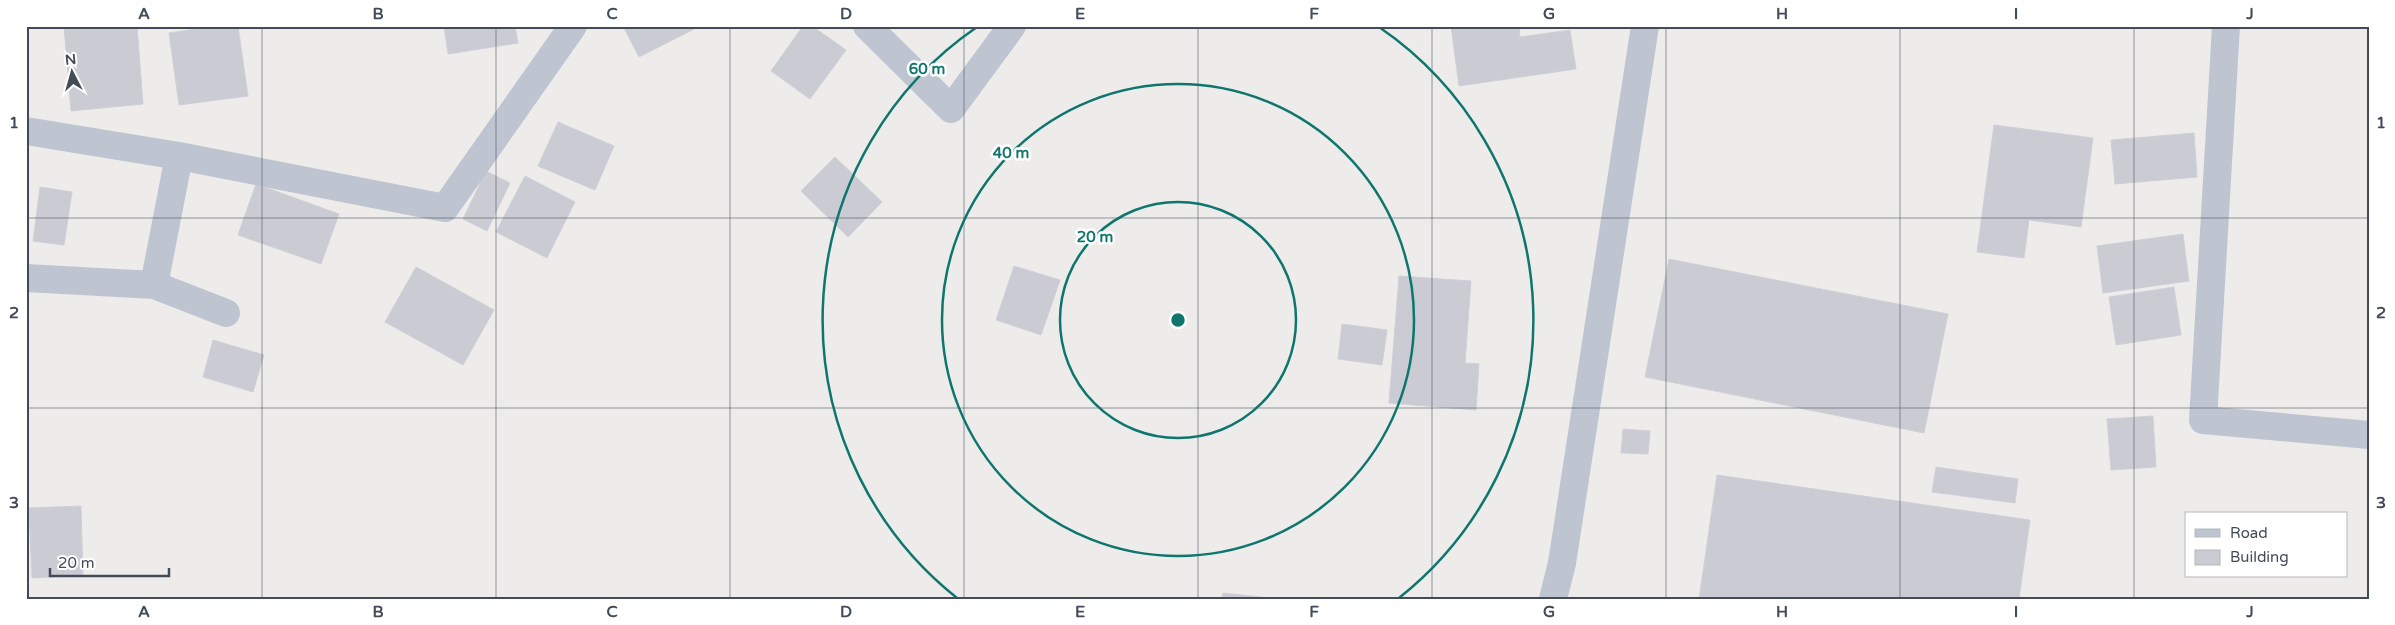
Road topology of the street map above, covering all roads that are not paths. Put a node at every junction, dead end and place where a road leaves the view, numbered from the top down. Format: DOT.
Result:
graph roads {
  1 [pos="573,26"];
  2 [pos="867,26"];
  3 [pos="1012,26"];
  4 [pos="1645,26"];
  5 [pos="2226,26"];
  6 [pos="26,131"];
  7 [pos="179,156"];
  8 [pos="26,278"];
  9 [pos="154,285"];
  10 [pos="226,312"];
  11 [pos="2369,435"];
  12 [pos="1553,599"];
  1 -- 7 [label="street"];
  2 -- 3 [label="street"];
  4 -- 12 [label="street"];
  5 -- 11 [label="street"];
  6 -- 7 [label="street"];
  7 -- 9 [label="street"];
  8 -- 9 [label="street"];
  9 -- 10 [label="street"];
}
